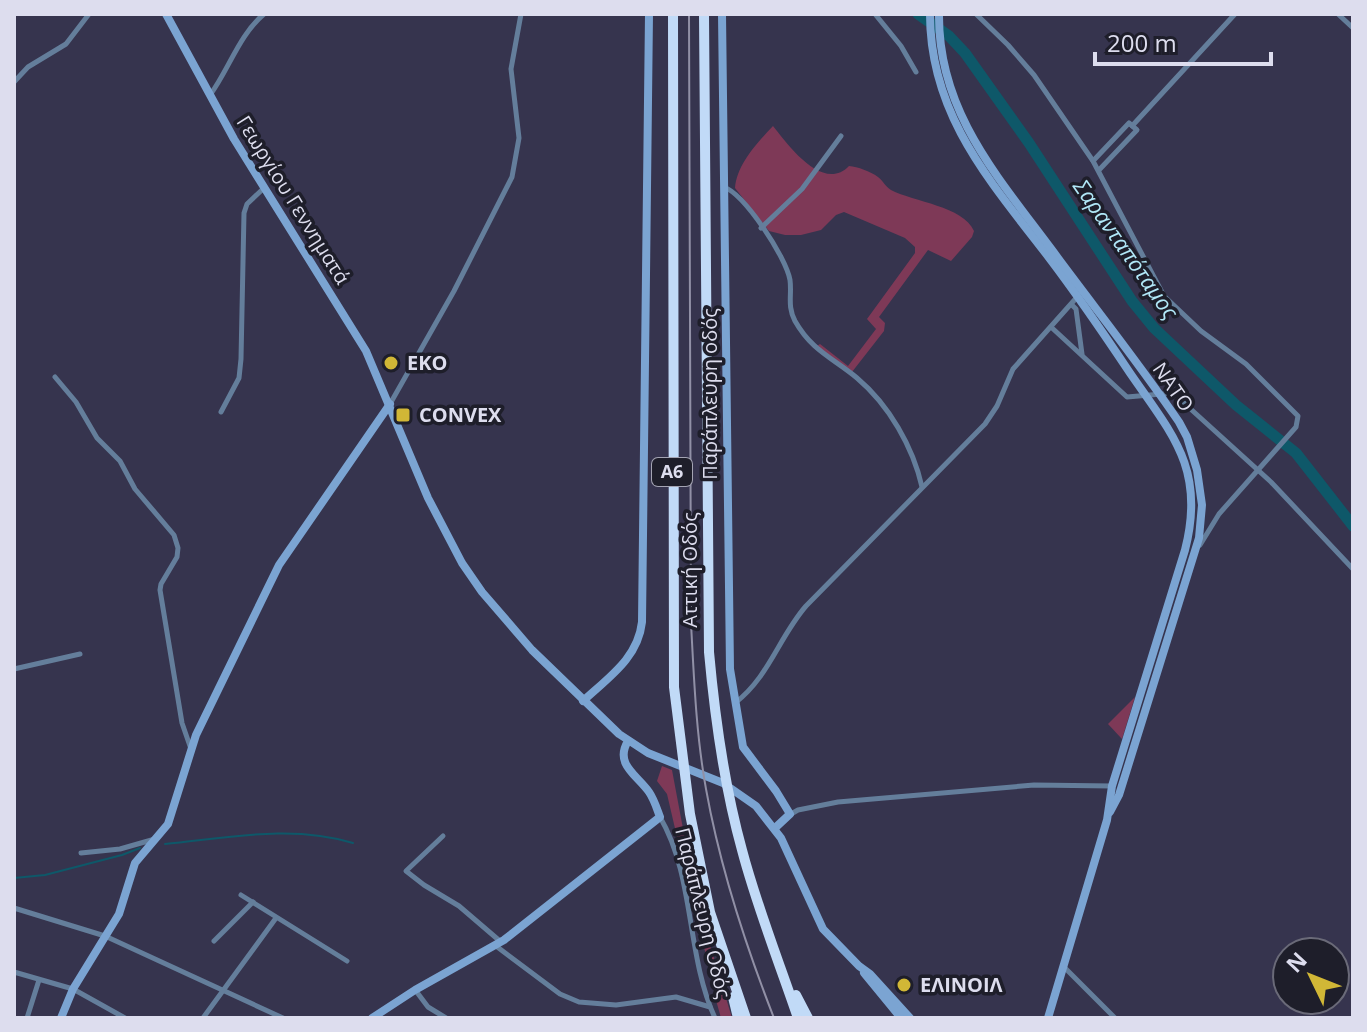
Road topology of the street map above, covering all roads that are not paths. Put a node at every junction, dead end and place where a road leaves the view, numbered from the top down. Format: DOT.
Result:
graph roads {
  1 [pos="89,14"];
  2 [pos="166,14"];
  3 [pos="264,14"];
  4 [pos="521,14"];
  5 [pos="649,14"];
  6 [pos="673,14"];
  7 [pos="704,14"];
  8 [pos="722,14"];
  9 [pos="875,14"];
  10 [pos="930,14"];
  11 [pos="939,14"];
  12 [pos="976,14"];
  13 [pos="1235,14"];
  14 [pos="1338,14"];
  15 [pos="1353,28"];
  16 [pos="937,60"];
  17 [pos="916,72"];
  18 [pos="14,82"];
  19 [pos="210,95"];
  20 [pos="1133,126"];
  21 [pos="841,136"];
  22 [pos="1093,161"];
  23 [pos="1099,170"];
  24 [pos="723,187"];
  25 [pos="264,188"];
  26 [pos="761,228"];
  27 [pos="1078,296"];
  28 [pos="1072,305"];
  29 [pos="1051,327"];
  30 [pos="1082,356"];
  31 [pos="55,377"];
  32 [pos="1159,393"];
  33 [pos="1148,397"];
  34 [pos="390,404"];
  35 [pos="221,412"];
  36 [pos="1256,471"];
  37 [pos="922,487"];
  38 [pos="1196,552"];
  39 [pos="1353,569"];
  40 [pos="80,654"];
  41 [pos="14,669"];
  42 [pos="583,701"];
  43 [pos="735,704"];
  44 [pos="632,743"];
  45 [pos="191,749"];
  46 [pos="1112,786"];
  47 [pos="788,810"];
  48 [pos="660,817"];
  49 [pos="1107,820"];
  50 [pos="773,824"];
  51 [pos="443,836"];
  52 [pos="156,838"];
  53 [pos="81,853"];
  54 [pos="241,895"];
  55 [pos="253,902"];
  56 [pos="14,908"];
  57 [pos="276,918"];
  58 [pos="768,932"];
  59 [pos="105,936"];
  60 [pos="214,941"];
  61 [pos="498,943"];
  62 [pos="347,961"];
  63 [pos="859,966"];
  64 [pos="1063,966"];
  65 [pos="14,972"];
  66 [pos="39,980"];
  67 [pos="733,986"];
  68 [pos="73,989"];
  69 [pos="415,990"];
  70 [pos="222,991"];
  71 [pos="710,1007"];
  72 [pos="27,1018"];
  73 [pos="61,1018"];
  74 [pos="125,1018"];
  75 [pos="203,1018"];
  76 [pos="283,1018"];
  77 [pos="372,1018"];
  78 [pos="446,1018"];
  79 [pos="715,1018"];
  80 [pos="738,1018"];
  81 [pos="746,1018"];
  82 [pos="798,1018"];
  83 [pos="808,1018"];
  84 [pos="901,1018"];
  85 [pos="910,1018"];
  86 [pos="1048,1018"];
  87 [pos="1115,1018"];
  1 -- 18 [label="street"];
  2 -- 19 [label="main road, Γεωργίου Γεννηματά"];
  3 -- 19 [label="street"];
  4 -- 34 [label="street"];
  5 -- 42 [label="main road"];
  6 -- 67 [label="highway, Αττική Οδός / Α6"];
  7 -- 58 [label="highway, Αττική Οδός / Α6"];
  8 -- 24 [label="main road, Παράπλευρη οδός"];
  9 -- 17 [label="street"];
  10 -- 16 [label="main road, ΝΑΤΟ"];
  11 -- 16 [label="main road, ΝΑΤΟ"];
  12 -- 22 [label="street"];
  13 -- 20 [label="street"];
  14 -- 15 [label="street"];
  16 -- 27 [label="main road, ΝΑΤΟ"];
  16 -- 32 [label="main road, ΝΑΤΟ"];
  19 -- 25 [label="main road, Γεωργίου Γεννηματά"];
  20 -- 22 [label="street"];
  20 -- 23 [label="street"];
  21 -- 26 [label="street"];
  22 -- 23 [label="street"];
  23 -- 36 [label="street"];
  24 -- 26 [label="street"];
  24 -- 43 [label="main road, Παράπλευρη οδός"];
  25 -- 34 [label="main road, Γεωργίου Γεννηματά"];
  25 -- 35 [label="street"];
  26 -- 37 [label="street"];
  27 -- 28 [label="street"];
  27 -- 33 [label="main road, ΝΑΤΟ"];
  28 -- 29 [label="street"];
  28 -- 30 [label="street"];
  29 -- 30 [label="street"];
  29 -- 37 [label="street"];
  30 -- 33 [label="street"];
  31 -- 45 [label="street"];
  32 -- 33 [label="street"];
  32 -- 36 [label="street"];
  32 -- 38 [label="main road, ΝΑΤΟ"];
  33 -- 46 [label="main road, ΝΑΤΟ"];
  34 -- 42 [label="main road, Γεωργίου Γεννηματά"];
  34 -- 45 [label="main road"];
  36 -- 38 [label="street"];
  36 -- 39 [label="street"];
  37 -- 43 [label="street"];
  38 -- 49 [label="main road, ΝΑΤΟ"];
  40 -- 41 [label="street"];
  42 -- 44 [label="main road, Γεωργίου Γεννηματά"];
  43 -- 47 [label="main road, Παράπλευρη οδός"];
  44 -- 48 [label="main road, Παράπλευρη οδός"];
  44 -- 50 [label="main road, Γεωργίου Γεννηματά"];
  45 -- 52 [label="main road"];
  46 -- 47 [label="street"];
  46 -- 49 [label="main road, ΝΑΤΟ"];
  47 -- 50 [label="main road"];
  48 -- 61 [label="main road"];
  48 -- 71 [label="street, Παράπλευρη Οδός"];
  49 -- 64 [label="main road, ΝΑΤΟ"];
  50 -- 63 [label="main road, Γεωργίου Γεννηματά"];
  51 -- 61 [label="street"];
  52 -- 53 [label="street"];
  52 -- 59 [label="main road"];
  54 -- 55 [label="street"];
  55 -- 57 [label="street"];
  55 -- 60 [label="street"];
  56 -- 59 [label="street"];
  57 -- 62 [label="street"];
  57 -- 70 [label="street"];
  58 -- 82 [label="highway, Αττική Οδός / Α6"];
  58 -- 83 [label="highway"];
  59 -- 68 [label="main road"];
  59 -- 70 [label="street"];
  61 -- 69 [label="main road"];
  61 -- 71 [label="street"];
  63 -- 84 [label="main road"];
  63 -- 85 [label="main road"];
  64 -- 86 [label="main road, ΝΑΤΟ"];
  64 -- 87 [label="street"];
  65 -- 66 [label="street"];
  66 -- 68 [label="street"];
  66 -- 72 [label="street"];
  67 -- 80 [label="highway"];
  67 -- 81 [label="highway, Αττική Οδός / Α6"];
  68 -- 73 [label="main road"];
  68 -- 74 [label="street"];
  69 -- 77 [label="main road"];
  69 -- 78 [label="street"];
  70 -- 75 [label="street"];
  70 -- 76 [label="street"];
  71 -- 79 [label="street, Παράπλευρη Οδός"];
}
